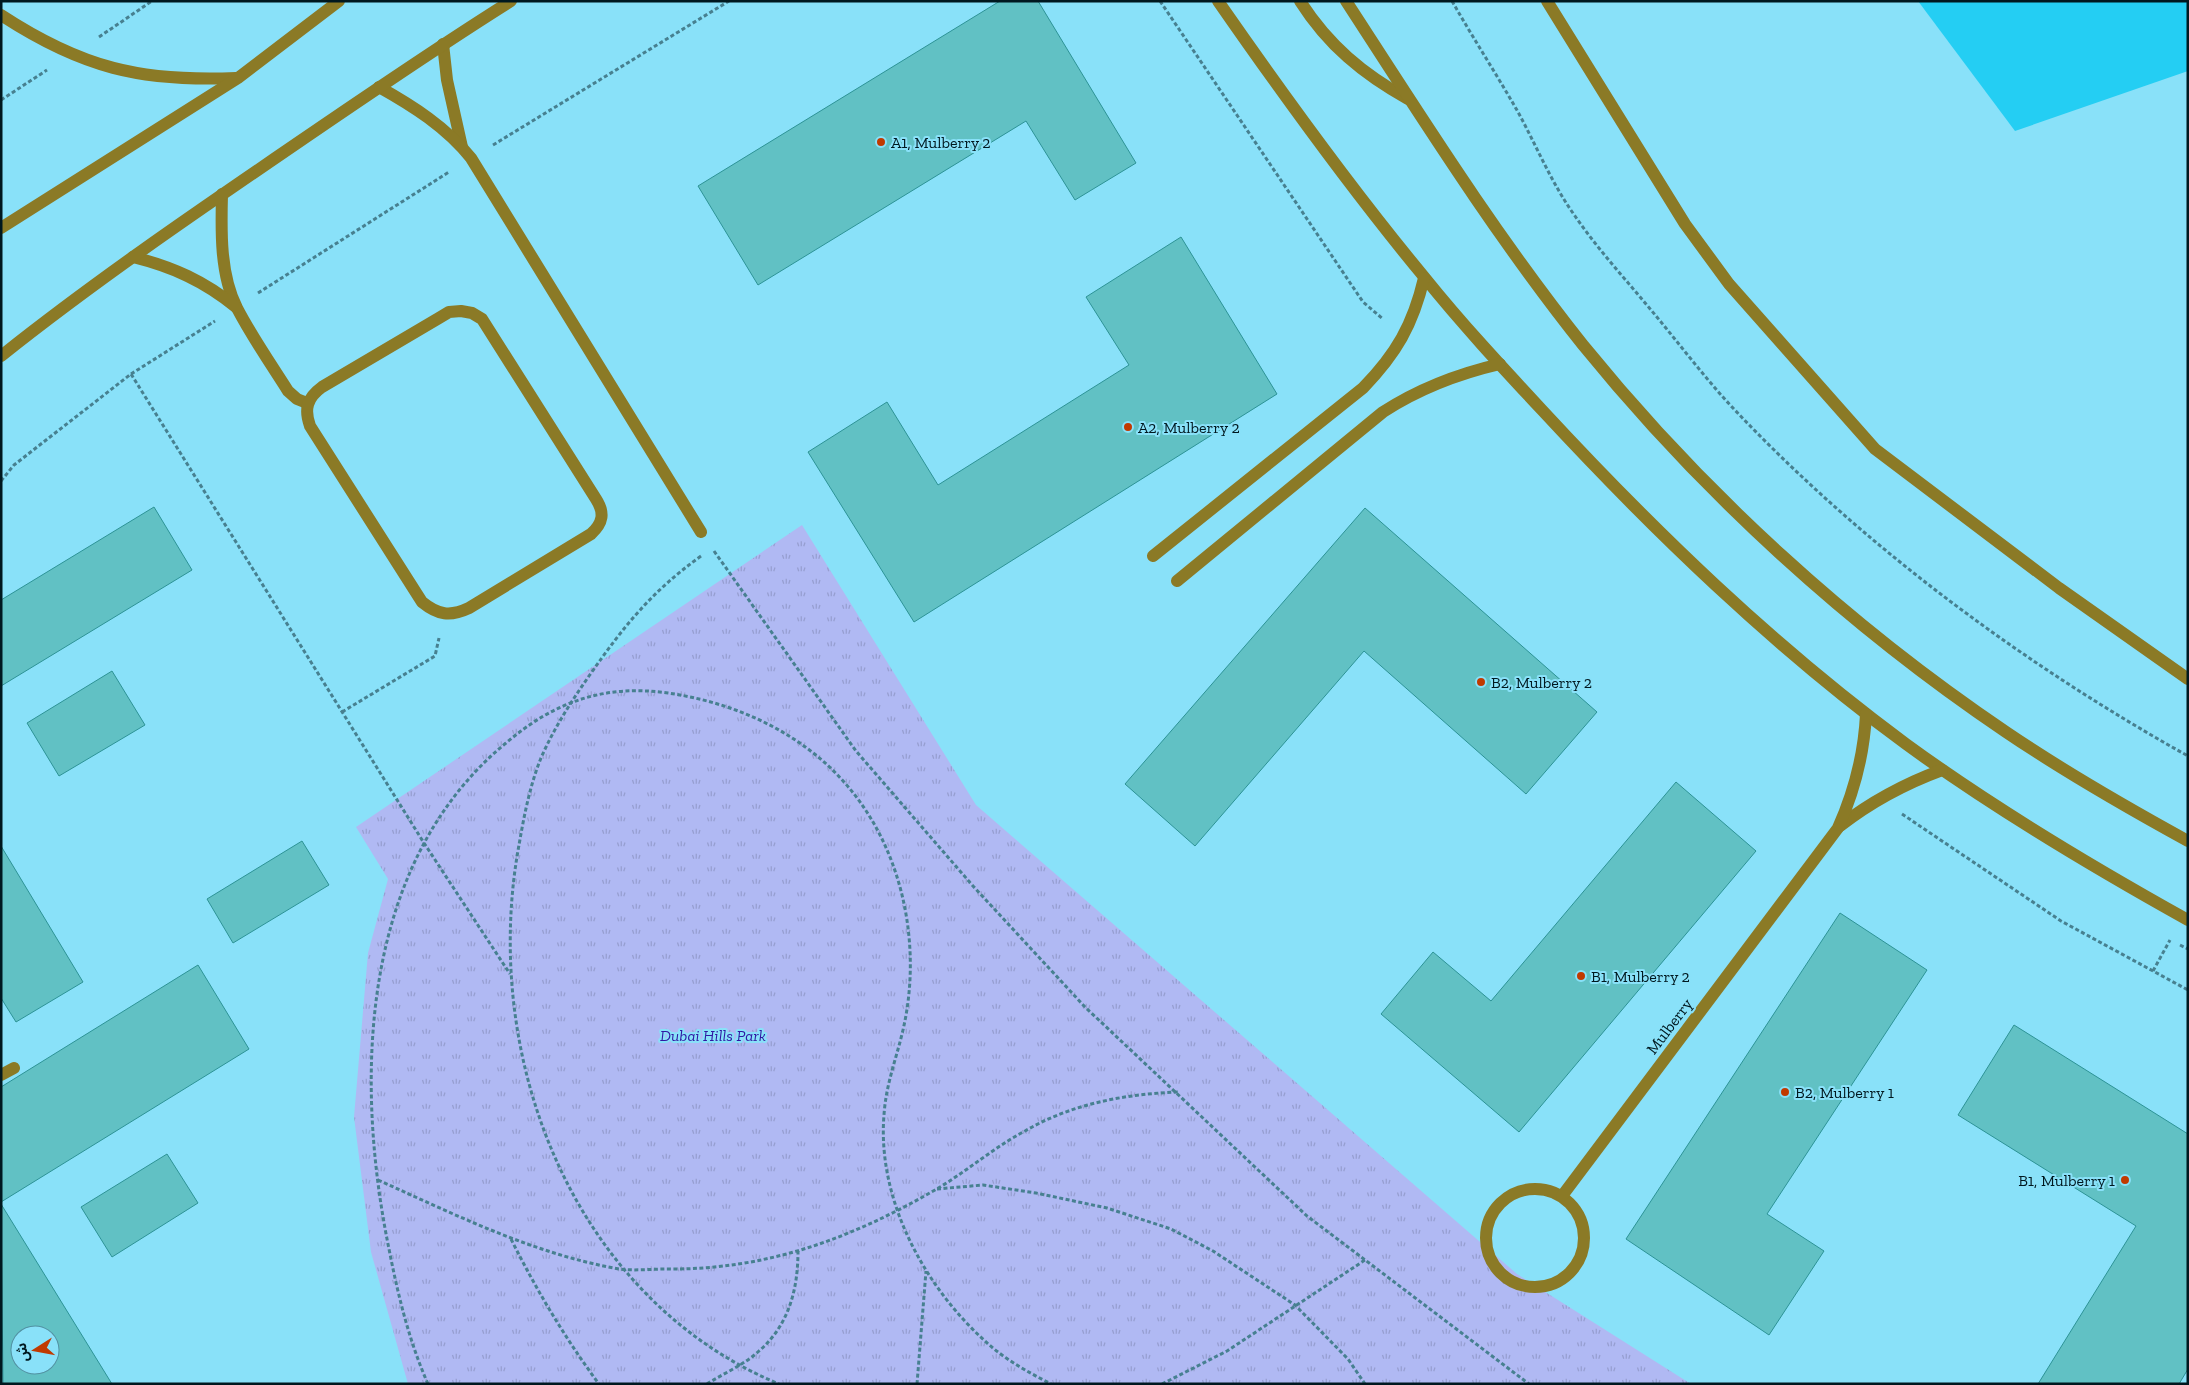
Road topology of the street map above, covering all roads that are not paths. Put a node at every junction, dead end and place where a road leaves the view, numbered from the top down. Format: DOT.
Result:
graph roads {
  1 [pos="339,1"];
  2 [pos="511,1"];
  3 [pos="1218,1"];
  4 [pos="1300,1"];
  5 [pos="1346,1"];
  6 [pos="1547,1"];
  7 [pos="1,15"];
  8 [pos="443,44"];
  9 [pos="238,78"];
  10 [pos="379,88"];
  11 [pos="1410,100"];
  12 [pos="462,147"];
  13 [pos="222,194"];
  14 [pos="1,228"];
  15 [pos="133,257"];
  16 [pos="1424,278"];
  17 [pos="236,307"];
  18 [pos="1,356"];
  19 [pos="1500,364"];
  20 [pos="308,403"];
  21 [pos="701,532"];
  22 [pos="1153,556"];
  23 [pos="1177,581"];
  24 [pos="2188,679"];
  25 [pos="1866,714"];
  26 [pos="1942,770"];
  27 [pos="1838,828"];
  28 [pos="2188,841"];
  29 [pos="2188,920"];
  30 [pos="14,1068"];
  31 [pos="1,1075"];
  32 [pos="1562,1196"];
  1 -- 9 [label="street"];
  2 -- 8 [label="street"];
  3 -- 16 [label="street"];
  4 -- 11 [label="street"];
  5 -- 11 [label="street"];
  6 -- 24 [label="street"];
  7 -- 9 [label="street"];
  8 -- 10 [label="street"];
  8 -- 12 [label="street"];
  9 -- 14 [label="street"];
  10 -- 12 [label="street"];
  10 -- 13 [label="street"];
  11 -- 28 [label="street"];
  12 -- 21 [label="street"];
  13 -- 15 [label="street"];
  13 -- 17 [label="street"];
  15 -- 17 [label="street"];
  15 -- 18 [label="street"];
  16 -- 19 [label="street"];
  16 -- 22 [label="street"];
  17 -- 20 [label="street"];
  19 -- 23 [label="street"];
  19 -- 25 [label="street"];
  20 -- 20 [label="street"];
  25 -- 26 [label="street"];
  25 -- 27 [label="street, Mulberry"];
  26 -- 27 [label="street, Mulberry"];
  26 -- 29 [label="street"];
  27 -- 32 [label="street, Mulberry"];
  30 -- 31 [label="street"];
  32 -- 32 [label="street"];
}
